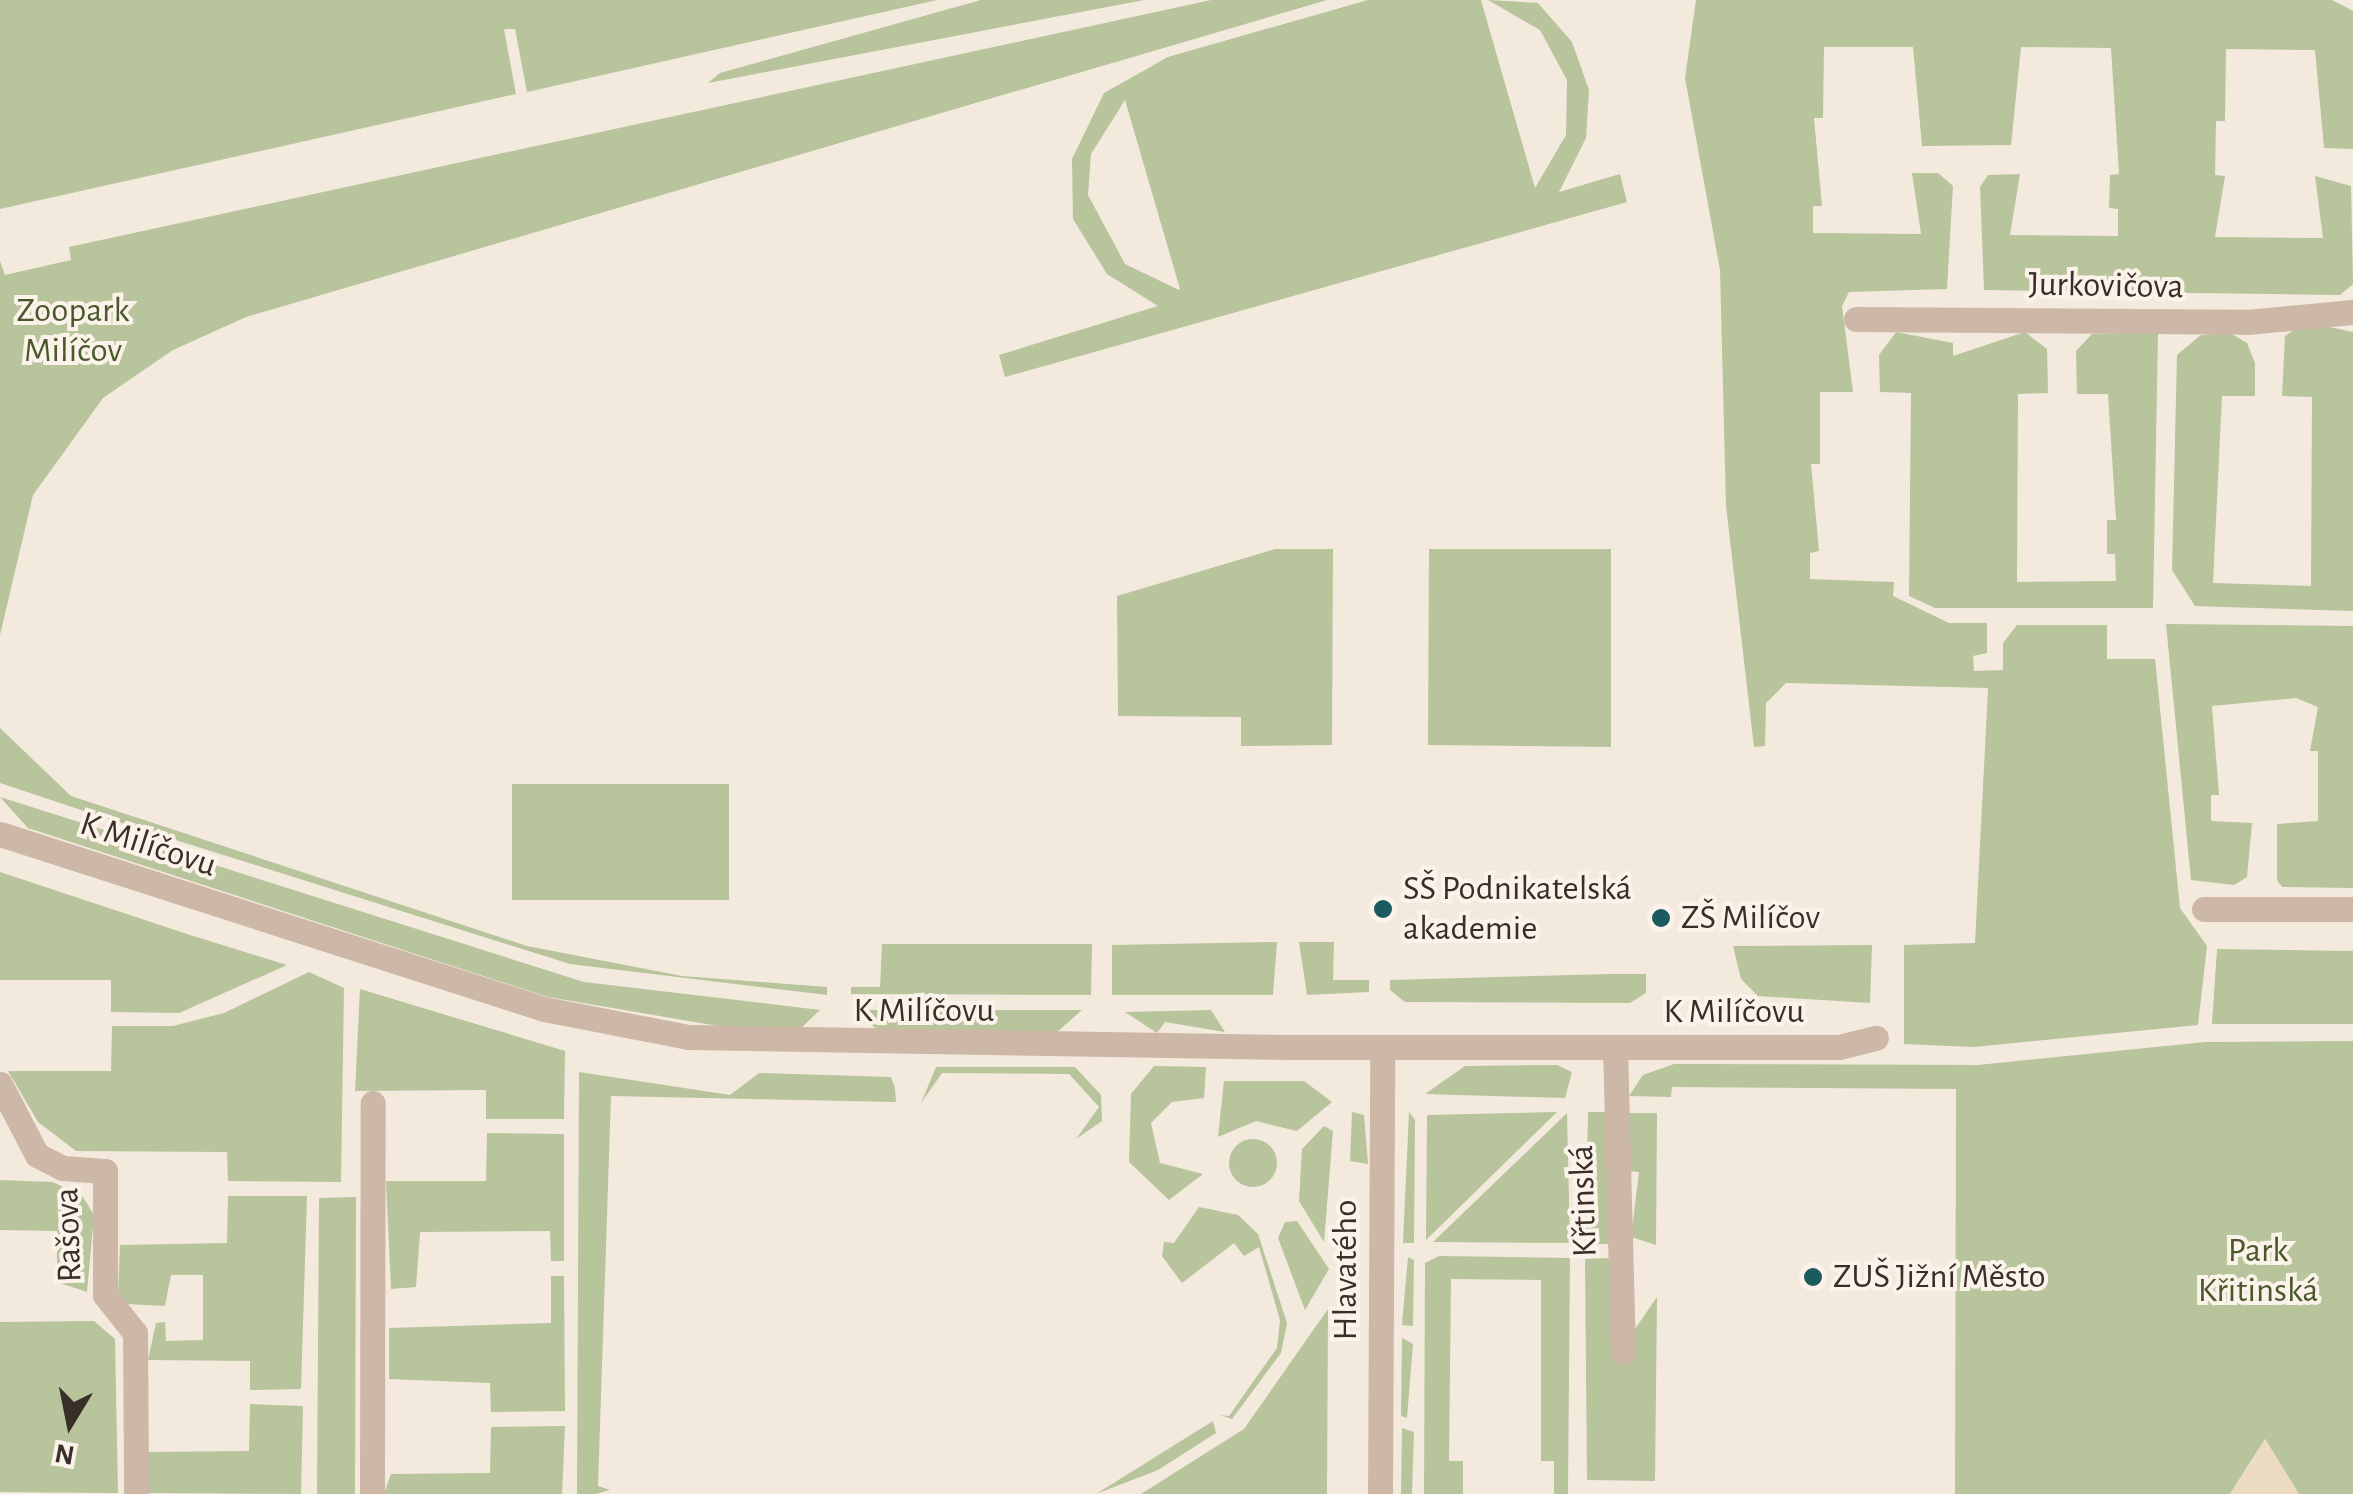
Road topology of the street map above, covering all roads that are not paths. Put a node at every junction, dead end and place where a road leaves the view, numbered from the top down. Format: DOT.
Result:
graph roads {
  1 [pos="2353,312"];
  2 [pos="1856,319"];
  3 [pos="0,834"];
  4 [pos="2204,908"];
  5 [pos="2353,910"];
  6 [pos="1876,1038"];
  7 [pos="1382,1047"];
  8 [pos="1615,1047"];
  9 [pos="0,1084"];
  10 [pos="373,1103"];
  11 [pos="1623,1352"];
  12 [pos="136,1494"];
  13 [pos="372,1494"];
  14 [pos="1380,1494"];
  1 -- 2 [label="street, Jurkovičova"];
  3 -- 7 [label="street, K Milíčovu"];
  4 -- 5 [label="street"];
  6 -- 8 [label="street, K Milíčovu"];
  7 -- 8 [label="street, K Milíčovu"];
  7 -- 14 [label="street, Hlavatého"];
  8 -- 11 [label="street, Křtinská"];
  9 -- 12 [label="street, Rašova"];
  10 -- 13 [label="street"];
}
